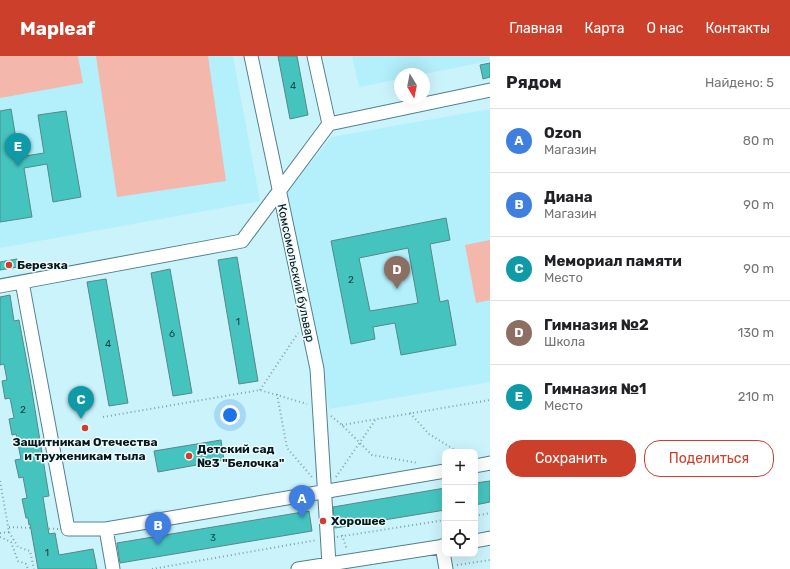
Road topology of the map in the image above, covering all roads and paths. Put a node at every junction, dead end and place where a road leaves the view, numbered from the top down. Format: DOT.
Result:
graph roads {
  1 [pos="251,56"];
  2 [pos="314,56"];
  3 [pos="490,90"];
  4 [pos="329,124"];
  5 [pos="279,191"];
  6 [pos="22,282"];
  7 [pos="0,286"];
  8 [pos="306,320"];
  9 [pos="260,390"];
  10 [pos="277,394"];
  11 [pos="490,400"];
  12 [pos="320,409"];
  13 [pos="410,413"];
  14 [pos="103,417"];
  15 [pos="376,419"];
  16 [pos="342,424"];
  17 [pos="360,442"];
  18 [pos="453,449"];
  19 [pos="490,463"];
  20 [pos="422,464"];
  21 [pos="478,465"];
  22 [pos="442,472"];
  23 [pos="0,481"];
  24 [pos="325,492"];
  25 [pos="490,513"];
  26 [pos="478,515"];
  27 [pos="442,520"];
  28 [pos="9,527"];
  29 [pos="106,529"];
  30 [pos="68,530"];
  31 [pos="9,532"];
  32 [pos="0,533"];
  33 [pos="0,537"];
  34 [pos="490,538"];
  35 [pos="326,539"];
  36 [pos="478,540"];
  37 [pos="442,546"];
  38 [pos="444,557"];
  39 [pos="490,560"];
  40 [pos="329,564"];
  41 [pos="446,568"];
  42 [pos="28,569"];
  43 [pos="34,569"];
  44 [pos="113,569"];
  45 [pos="152,569"];
  46 [pos="298,569"];
  1 -- 5 [label="street, Комсомольский бульвар"];
  2 -- 4 [label="street"];
  3 -- 4 [label="street"];
  4 -- 5 [label="street"];
  5 -- 6 [label="street"];
  5 -- 8 [label="street, Комсомольский бульвар"];
  6 -- 7 [label="street"];
  6 -- 30 [label="street"];
  8 -- 9 [label="path"];
  8 -- 12 [label="street, Комсомольский бульвар"];
  9 -- 10 [label="path"];
  9 -- 14 [label="path"];
  10 -- 12 [label="path"];
  10 -- 24 [label="path"];
  11 -- 13 [label="path"];
  12 -- 16 [label="path"];
  12 -- 24 [label="street, Комсомольский бульвар"];
  13 -- 15 [label="path"];
  13 -- 18 [label="path"];
  15 -- 16 [label="path"];
  15 -- 17 [label="path"];
  16 -- 17 [label="path"];
  17 -- 20 [label="path"];
  17 -- 24 [label="path"];
  19 -- 21 [label="street"];
  22 -- 24 [label="street"];
  23 -- 28 [label="path"];
  24 -- 29 [label="street"];
  24 -- 35 [label="street, Комсомольский бульвар"];
  25 -- 26 [label="path"];
  27 -- 35 [label="path"];
  28 -- 30 [label="path"];
  28 -- 31 [label="path"];
  29 -- 30 [label="street"];
  29 -- 44 [label="street"];
  31 -- 32 [label="path"];
  31 -- 43 [label="path"];
  33 -- 42 [label="path"];
  34 -- 36 [label="street"];
  35 -- 40 [label="street, Комсомольский бульвар"];
  35 -- 45 [label="path"];
  37 -- 40 [label="street"];
  38 -- 41 [label="street"];
  39 -- 41 [label="path"];
  40 -- 46 [label="street"];
}
